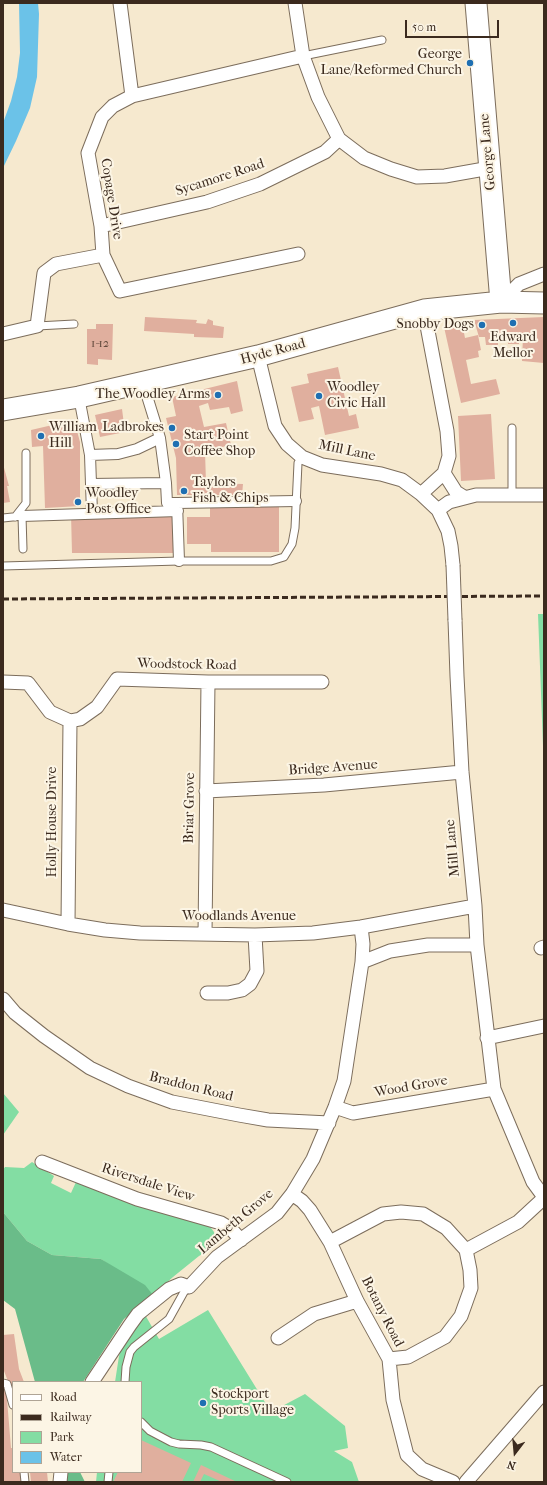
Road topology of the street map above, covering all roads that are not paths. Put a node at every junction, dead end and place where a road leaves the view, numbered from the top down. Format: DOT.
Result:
graph roads {
  1 [pos="120,3"];
  2 [pos="295,3"];
  3 [pos="476,3"];
  4 [pos="382,40"];
  5 [pos="303,56"];
  6 [pos="132,96"];
  7 [pos="339,139"];
  8 [pos="490,168"];
  9 [pos="102,226"];
  10 [pos="298,254"];
  11 [pos="103,255"];
  12 [pos="544,274"];
  13 [pos="501,302"];
  14 [pos="544,303"];
  15 [pos="424,310"];
  16 [pos="74,324"];
  17 [pos="37,326"];
  18 [pos="3,334"];
  19 [pos="258,356"];
  20 [pos="143,382"];
  21 [pos="79,397"];
  22 [pos="3,410"];
  23 [pos="512,428"];
  24 [pos="160,438"];
  25 [pos="26,453"];
  26 [pos="90,455"];
  27 [pos="302,457"];
  28 [pos="444,473"];
  29 [pos="166,483"];
  30 [pos="91,484"];
  31 [pos="421,494"];
  32 [pos="512,495"];
  33 [pos="544,495"];
  34 [pos="464,498"];
  35 [pos="296,501"];
  36 [pos="177,507"];
  37 [pos="438,510"];
  38 [pos="92,513"];
  39 [pos="19,516"];
  40 [pos="3,518"];
  41 [pos="23,549"];
  42 [pos="179,561"];
  43 [pos="3,566"];
  44 [pos="3,682"];
  45 [pos="208,682"];
  46 [pos="322,682"];
  47 [pos="70,721"];
  48 [pos="462,772"];
  49 [pos="206,791"];
  50 [pos="475,906"];
  51 [pos="3,910"];
  52 [pos="68,924"];
  53 [pos="361,926"];
  54 [pos="205,934"];
  55 [pos="255,935"];
  56 [pos="477,946"];
  57 [pos="362,962"];
  58 [pos="207,993"];
  59 [pos="3,999"];
  60 [pos="544,1026"];
  61 [pos="487,1038"];
  62 [pos="494,1089"];
  63 [pos="335,1108"];
  64 [pos="329,1123"];
  65 [pos="42,1162"];
  66 [pos="292,1194"];
  67 [pos="544,1197"];
  68 [pos="241,1240"];
  69 [pos="330,1242"];
  70 [pos="466,1250"];
  71 [pos="189,1287"];
  72 [pos="357,1300"];
  73 [pos="278,1338"];
  74 [pos="389,1359"];
  75 [pos="93,1381"];
  76 [pos="125,1381"];
  77 [pos="3,1383"];
  78 [pos="544,1392"];
  79 [pos="12,1402"];
  80 [pos="142,1423"];
  81 [pos="287,1482"];
  82 [pos="453,1482"];
  83 [pos="466,1482"];
  1 -- 6 [label="street"];
  2 -- 5 [label="street"];
  3 -- 8 [label="main road, George Lane"];
  4 -- 5 [label="lane"];
  5 -- 6 [label="street, Copage Drive"];
  5 -- 7 [label="street"];
  6 -- 9 [label="street, Copage Drive"];
  7 -- 8 [label="street"];
  7 -- 9 [label="street, Sycamore Road"];
  8 -- 13 [label="main road, George Lane"];
  9 -- 11 [label="street, Copage Drive"];
  10 -- 11 [label="street, Copage Drive"];
  11 -- 17 [label="street"];
  12 -- 13 [label="street"];
  13 -- 14 [label="main road, Hyde Road"];
  13 -- 15 [label="main road, Hyde Road"];
  15 -- 19 [label="main road, Hyde Road"];
  15 -- 28 [label="street"];
  16 -- 17 [label="lane"];
  17 -- 18 [label="street"];
  19 -- 20 [label="main road, Hyde Road"];
  19 -- 27 [label="street, Mill Lane"];
  20 -- 21 [label="main road, Hyde Road"];
  20 -- 24 [label="street"];
  21 -- 22 [label="main road, Hyde Road"];
  21 -- 26 [label="street"];
  23 -- 32 [label="lane"];
  24 -- 26 [label="street"];
  24 -- 29 [label="street"];
  25 -- 39 [label="lane"];
  26 -- 30 [label="street"];
  27 -- 31 [label="street, Mill Lane"];
  27 -- 35 [label="lane"];
  28 -- 31 [label="street"];
  28 -- 34 [label="street"];
  29 -- 30 [label="street"];
  29 -- 36 [label="street"];
  30 -- 38 [label="street"];
  31 -- 37 [label="street, Mill Lane"];
  32 -- 33 [label="street"];
  32 -- 34 [label="street"];
  34 -- 37 [label="street"];
  35 -- 36 [label="street"];
  35 -- 42 [label="lane"];
  36 -- 38 [label="street"];
  36 -- 42 [label="street"];
  37 -- 48 [label="street, Mill Lane, bridge"];
  38 -- 39 [label="street"];
  39 -- 40 [label="lane"];
  39 -- 41 [label="lane"];
  42 -- 43 [label="lane"];
  44 -- 47 [label="street"];
  45 -- 46 [label="street, Woodstock Road"];
  45 -- 47 [label="street, Woodstock Road"];
  45 -- 49 [label="street, Briar Grove"];
  47 -- 52 [label="street, Holly House Drive"];
  48 -- 49 [label="street, Bridge Avenue"];
  48 -- 50 [label="street, Mill Lane"];
  49 -- 54 [label="street, Briar Grove"];
  50 -- 53 [label="street, Woodlands Avenue"];
  50 -- 56 [label="street, Mill Lane"];
  51 -- 52 [label="street, Woodlands Avenue"];
  52 -- 54 [label="street, Woodlands Avenue"];
  53 -- 55 [label="street, Woodlands Avenue"];
  53 -- 57 [label="street, Lambeth Grove"];
  54 -- 55 [label="street, Woodlands Avenue"];
  55 -- 58 [label="street"];
  56 -- 57 [label="street"];
  56 -- 61 [label="street, Mill Lane"];
  57 -- 63 [label="street, Lambeth Grove"];
  59 -- 64 [label="street, Braddon Road"];
  60 -- 61 [label="street"];
  61 -- 62 [label="street, Mill Lane"];
  62 -- 63 [label="street, Wood Grove"];
  62 -- 67 [label="street, Mill Lane"];
  63 -- 64 [label="street, Lambeth Grove"];
  64 -- 66 [label="street, Lambeth Grove"];
  65 -- 68 [label="street, Riversdale View"];
  66 -- 68 [label="street, Lambeth Grove"];
  66 -- 69 [label="street, Botany Road"];
  67 -- 70 [label="street"];
  68 -- 71 [label="street, Lambeth Grove"];
  69 -- 70 [label="street"];
  69 -- 72 [label="street, Botany Road"];
  70 -- 74 [label="street"];
  71 -- 75 [label="street"];
  71 -- 76 [label="lane"];
  72 -- 73 [label="street"];
  72 -- 74 [label="street, Botany Road"];
  74 -- 82 [label="street, Botany Road"];
  77 -- 79 [label="lane"];
  78 -- 83 [label="street"];
  80 -- 81 [label="lane"];
}
